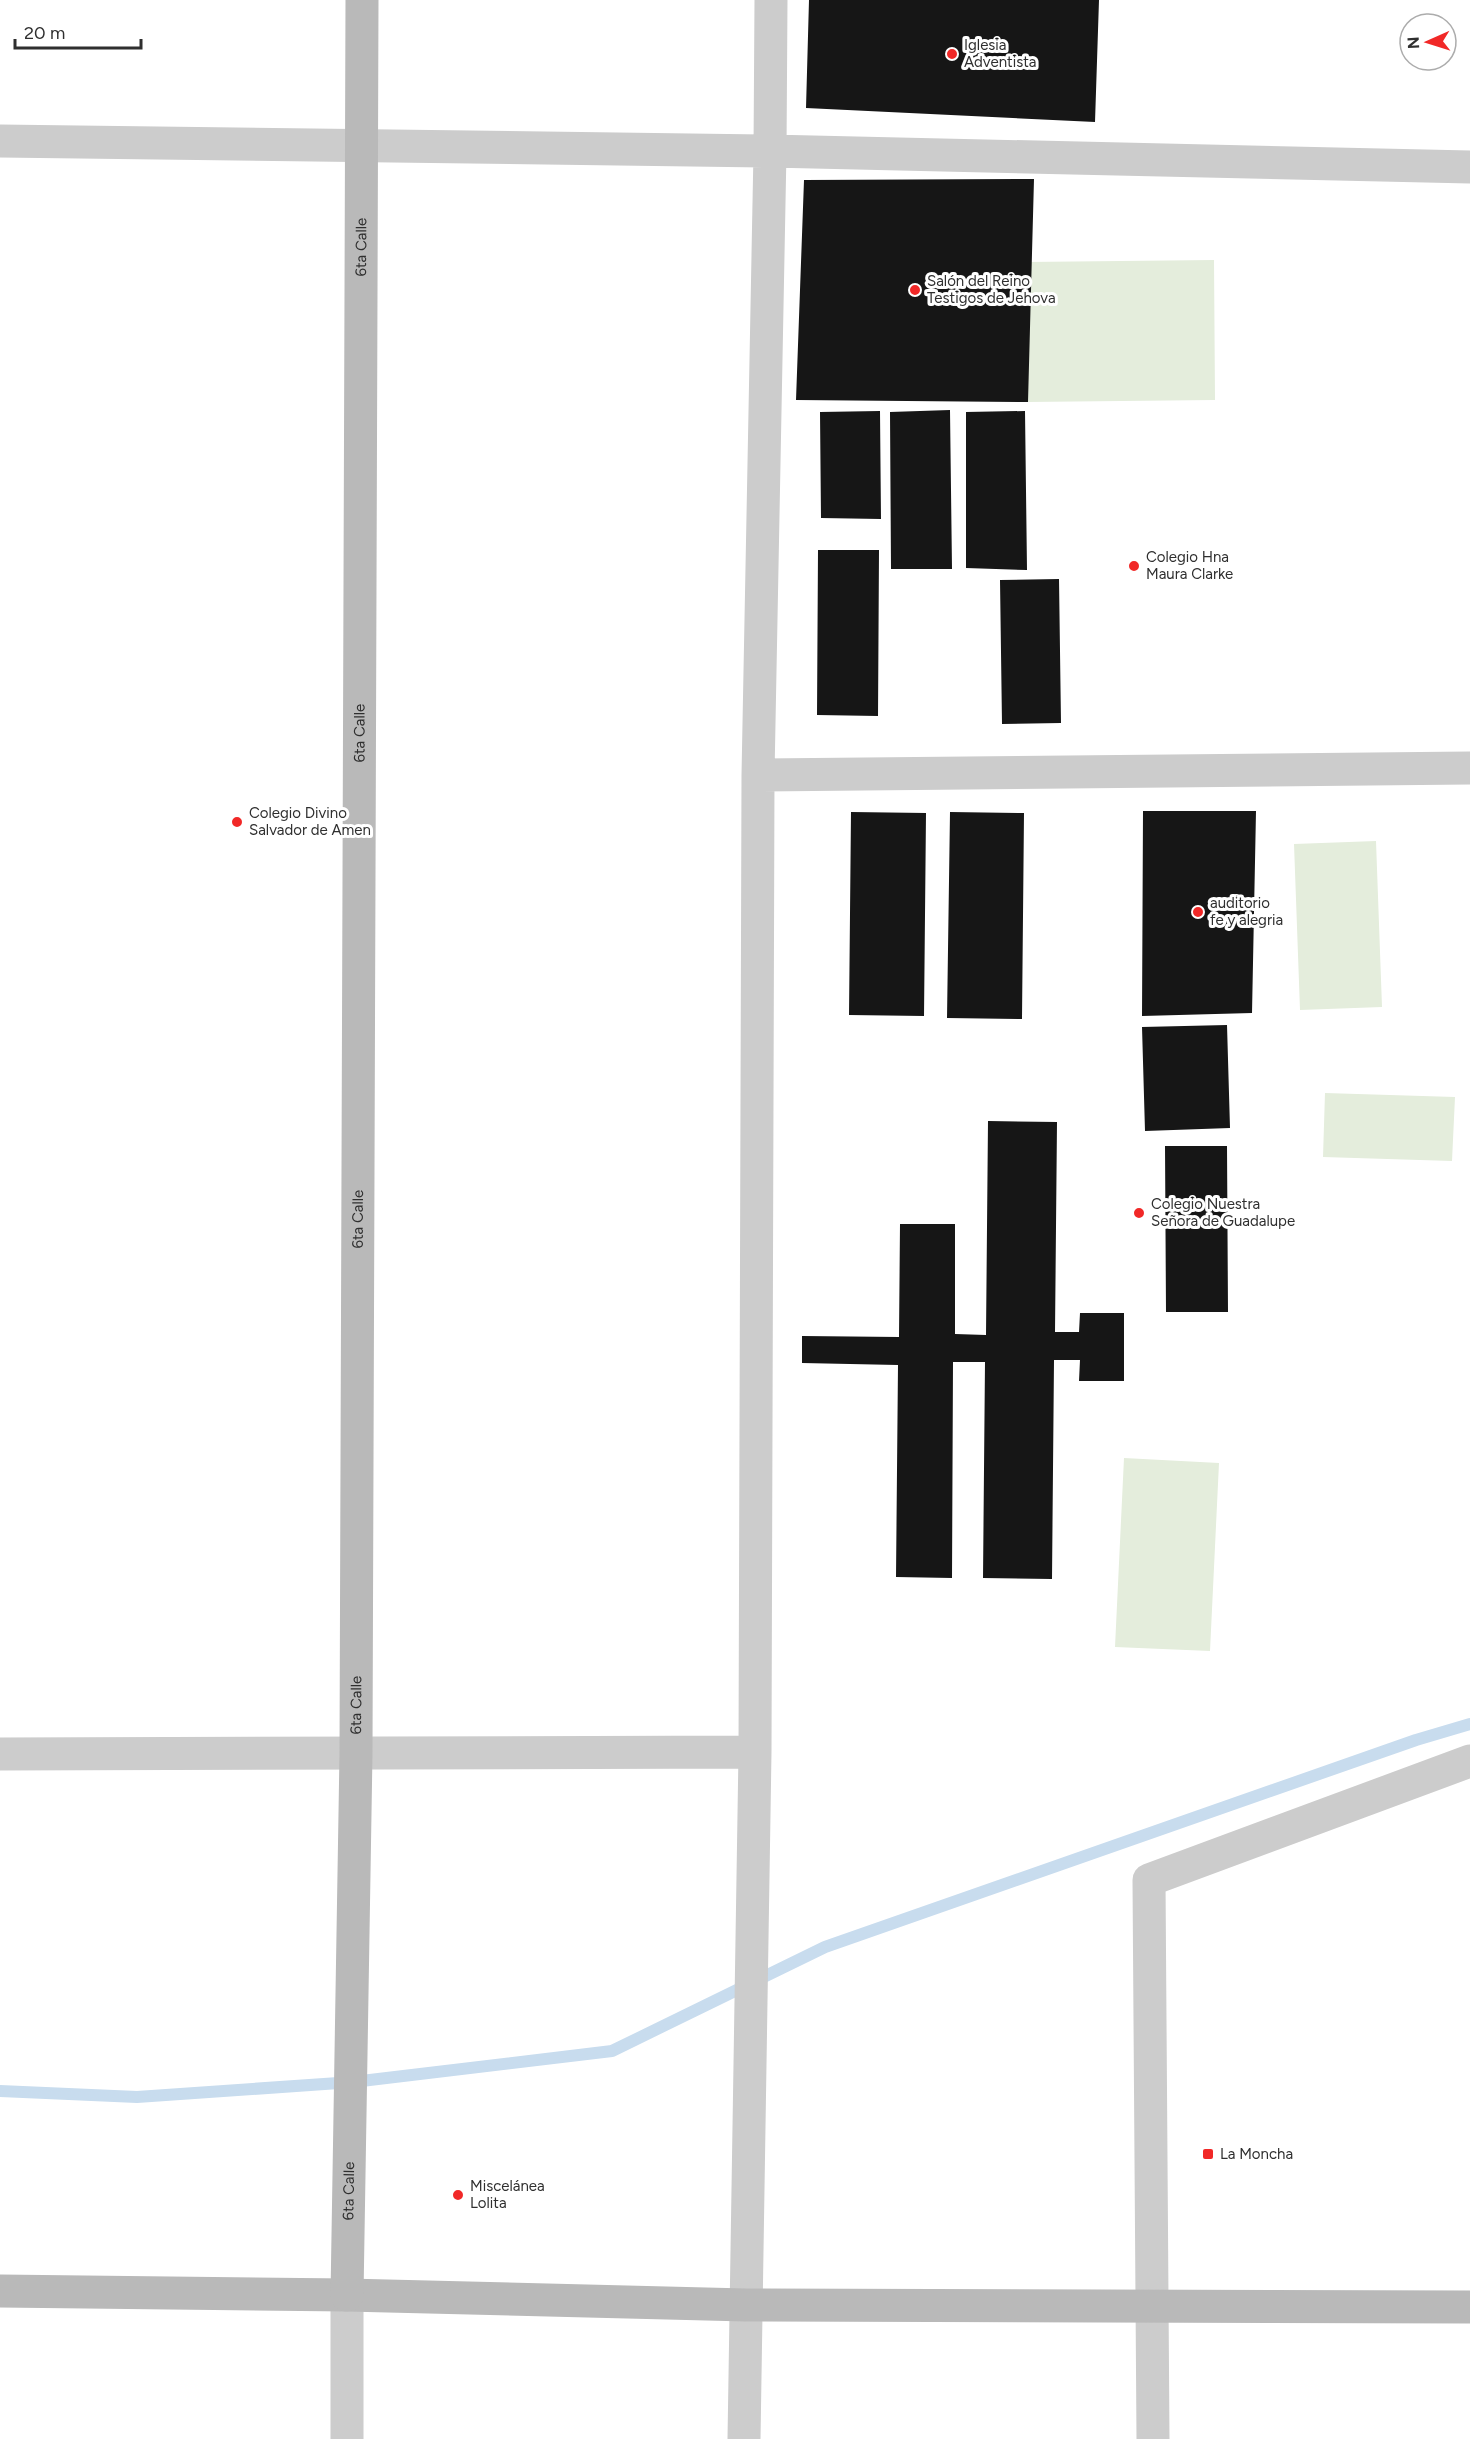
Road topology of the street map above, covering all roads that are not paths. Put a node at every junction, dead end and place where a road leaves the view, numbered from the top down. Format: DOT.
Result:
graph roads {
  1 [pos="362,0"];
  2 [pos="771,0"];
  3 [pos="0,141"];
  4 [pos="361,147"];
  5 [pos="770,151"];
  6 [pos="1470,167"];
  7 [pos="1470,768"];
  8 [pos="758,775"];
  9 [pos="755,1752"];
  10 [pos="356,1753"];
  11 [pos="0,1754"];
  12 [pos="1470,1761"];
  13 [pos="0,2291"];
  14 [pos="347,2295"];
  15 [pos="746,2305"];
  16 [pos="1154,2307"];
  17 [pos="1470,2307"];
  18 [pos="347,2439"];
  19 [pos="744,2439"];
  20 [pos="1153,2439"];
  1 -- 4 [label="street, 6ta Calle"];
  2 -- 5 [label="street"];
  3 -- 4 [label="street"];
  4 -- 5 [label="street"];
  4 -- 10 [label="street, 6ta Calle"];
  5 -- 6 [label="street"];
  5 -- 8 [label="street"];
  7 -- 8 [label="street"];
  8 -- 9 [label="street"];
  9 -- 10 [label="street"];
  9 -- 15 [label="street"];
  10 -- 11 [label="street"];
  10 -- 14 [label="street, 6ta Calle"];
  12 -- 16 [label="street"];
  13 -- 14 [label="street"];
  14 -- 15 [label="street"];
  14 -- 18 [label="street, 6ta Calle"];
  15 -- 16 [label="street"];
  15 -- 19 [label="street"];
  16 -- 17 [label="street"];
  16 -- 20 [label="street"];
}
